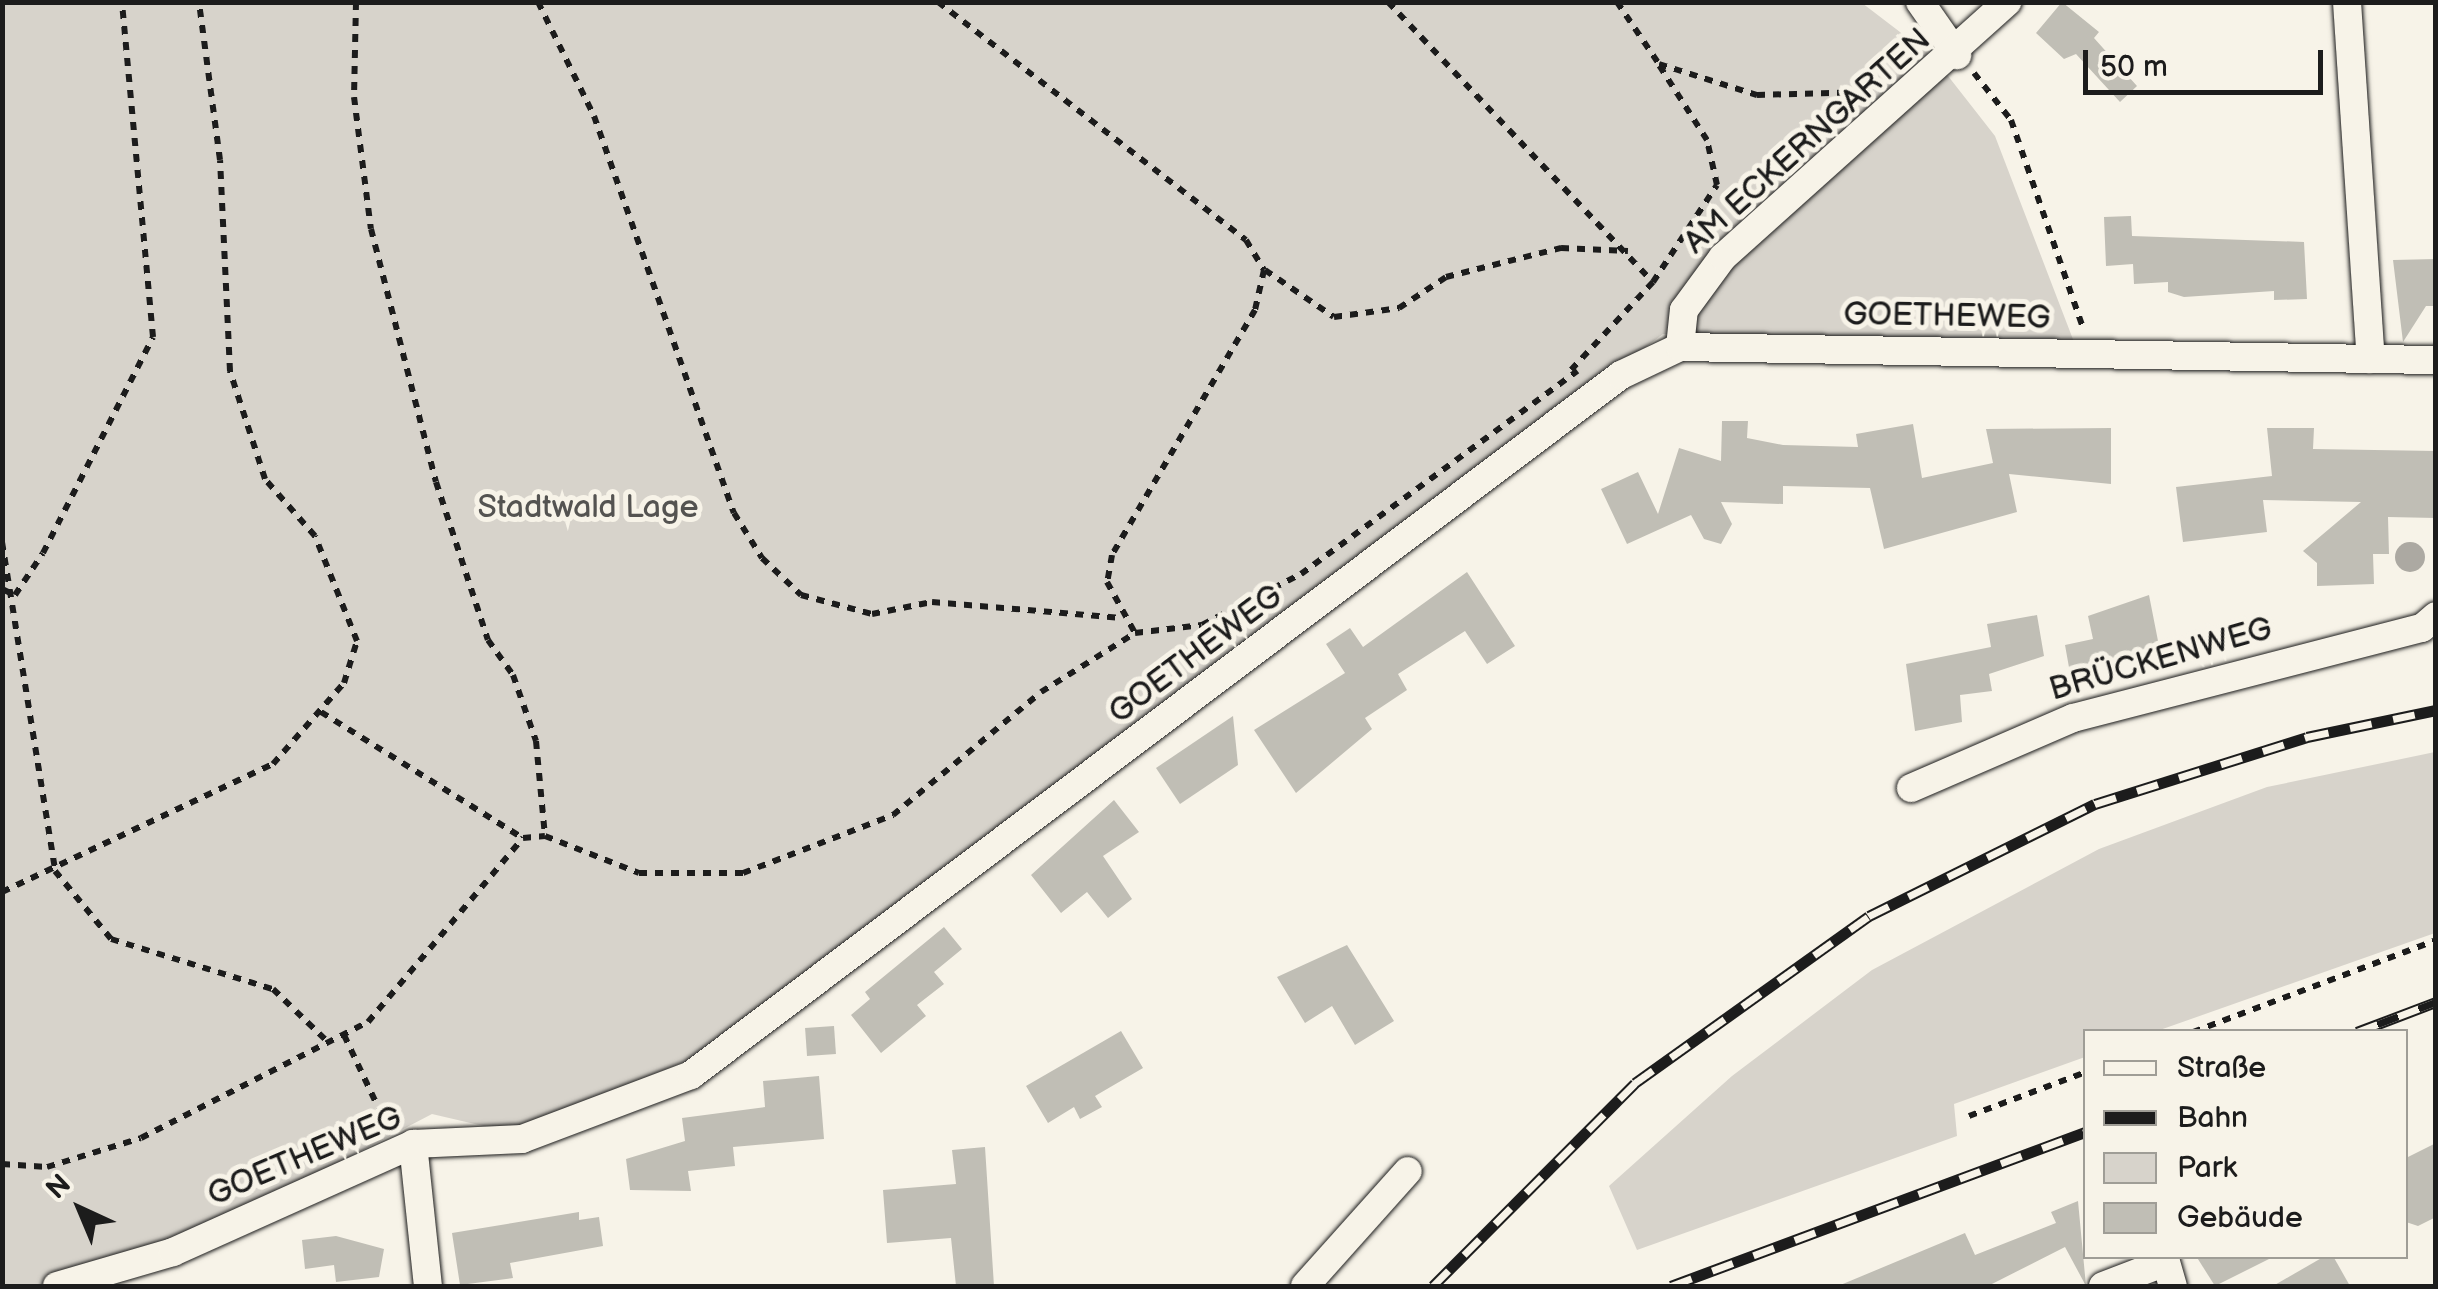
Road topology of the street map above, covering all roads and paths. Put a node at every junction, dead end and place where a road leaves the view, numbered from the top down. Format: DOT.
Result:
graph roads {
  1 [pos="122,2"];
  2 [pos="199,2"];
  3 [pos="356,2"];
  4 [pos="538,2"];
  5 [pos="938,2"];
  6 [pos="1388,2"];
  7 [pos="1617,2"];
  8 [pos="1920,2"];
  9 [pos="2006,2"];
  10 [pos="2347,2"];
  11 [pos="1957,55"];
  12 [pos="1658,64"];
  13 [pos="1901,102"];
  14 [pos="1630,252"];
  15 [pos="1264,270"];
  16 [pos="1653,282"];
  17 [pos="1680,346"];
  18 [pos="2091,355"];
  19 [pos="2371,359"];
  20 [pos="2436,360"];
  21 [pos="1570,370"];
  22 [pos="1621,375"];
  23 [pos="2,542"];
  24 [pos="2,588"];
  25 [pos="15,595"];
  26 [pos="2436,616"];
  27 [pos="1121,618"];
  28 [pos="1136,633"];
  29 [pos="321,712"];
  30 [pos="1911,788"];
  31 [pos="545,836"];
  32 [pos="524,838"];
  33 [pos="55,870"];
  34 [pos="2,892"];
  35 [pos="2436,940"];
  36 [pos="2201,1029"];
  37 [pos="344,1035"];
  38 [pos="329,1043"];
  39 [pos="2083,1073"];
  40 [pos="1969,1116"];
  41 [pos="413,1144"];
  42 [pos="2,1164"];
  43 [pos="1408,1171"];
  44 [pos="2169,1274"];
  45 [pos="57,1286"];
  46 [pos="428,1286"];
  47 [pos="1304,1286"];
  48 [pos="2103,1286"];
  1 -- 25 [label="path"];
  2 -- 29 [label="path"];
  3 -- 31 [label="path"];
  4 -- 27 [label="path"];
  5 -- 15 [label="path"];
  6 -- 14 [label="path"];
  7 -- 12 [label="path"];
  8 -- 11 [label="street"];
  9 -- 11 [label="street, AM ECKERNGARTEN"];
  10 -- 19 [label="street"];
  11 -- 13 [label="street, AM ECKERNGARTEN"];
  11 -- 18 [label="path"];
  12 -- 13 [label="path"];
  12 -- 16 [label="path"];
  13 -- 17 [label="street, AM ECKERNGARTEN"];
  14 -- 15 [label="path"];
  14 -- 16 [label="path"];
  15 -- 27 [label="path"];
  16 -- 21 [label="path"];
  17 -- 18 [label="street, GOETHEWEG"];
  17 -- 22 [label="street, GOETHEWEG"];
  18 -- 19 [label="street, GOETHEWEG"];
  19 -- 20 [label="street, GOETHEWEG"];
  21 -- 22 [label="path"];
  21 -- 28 [label="path"];
  22 -- 41 [label="street, GOETHEWEG"];
  23 -- 25 [label="path"];
  24 -- 25 [label="path"];
  25 -- 33 [label="path"];
  26 -- 30 [label="street, BRÜCKENWEG"];
  27 -- 28 [label="path"];
  28 -- 31 [label="path"];
  29 -- 32 [label="path"];
  29 -- 33 [label="path"];
  31 -- 32 [label="path"];
  32 -- 37 [label="path"];
  33 -- 34 [label="path"];
  33 -- 38 [label="path"];
  35 -- 36 [label="path"];
  37 -- 38 [label="path"];
  37 -- 41 [label="path"];
  38 -- 42 [label="path"];
  39 -- 40 [label="path"];
  41 -- 45 [label="street, GOETHEWEG"];
  41 -- 46 [label="street"];
  43 -- 47 [label="street"];
  44 -- 48 [label="street"];
}
